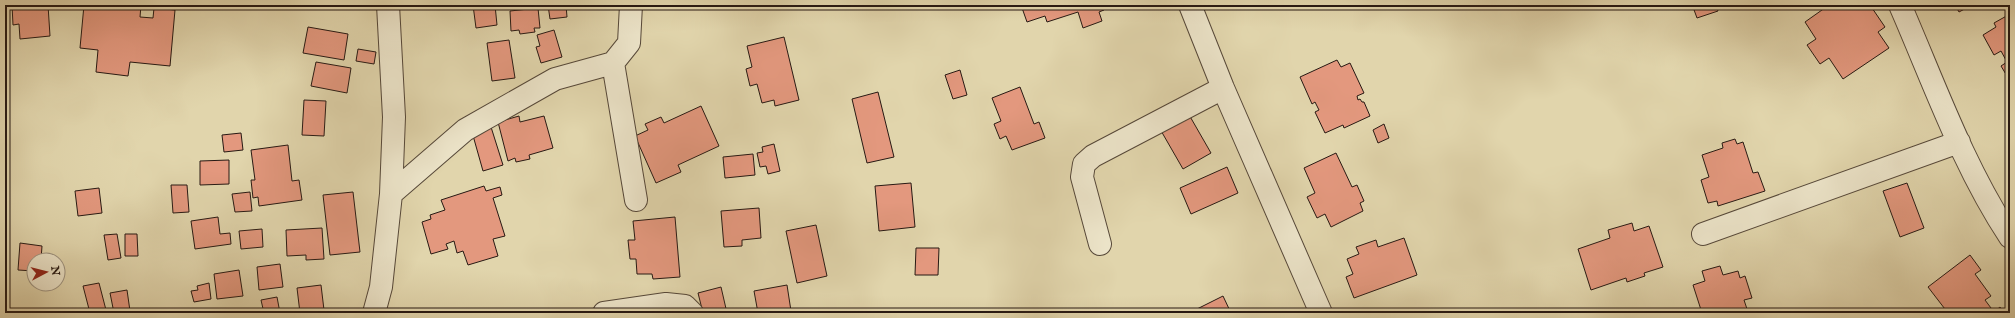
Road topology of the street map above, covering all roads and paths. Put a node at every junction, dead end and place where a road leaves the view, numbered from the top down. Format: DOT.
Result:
graph roads {
  1 [pos="388,5"];
  2 [pos="631,5"];
  3 [pos="1190,5"];
  4 [pos="1900,5"];
  5 [pos="613,63"];
  6 [pos="1223,88"];
  7 [pos="1959,142"];
  8 [pos="390,194"];
  9 [pos="636,200"];
  10 [pos="1704,234"];
  11 [pos="2010,237"];
  12 [pos="1100,244"];
  13 [pos="374,313"];
  14 [pos="604,313"];
  15 [pos="692,313"];
  16 [pos="1321,313"];
  1 -- 8 [label="street"];
  2 -- 5 [label="street"];
  3 -- 6 [label="street"];
  4 -- 7 [label="street"];
  5 -- 8 [label="street"];
  5 -- 9 [label="street"];
  6 -- 12 [label="street"];
  6 -- 16 [label="street"];
  7 -- 10 [label="street"];
  7 -- 11 [label="street"];
  8 -- 13 [label="street"];
  14 -- 15 [label="street"];
}
